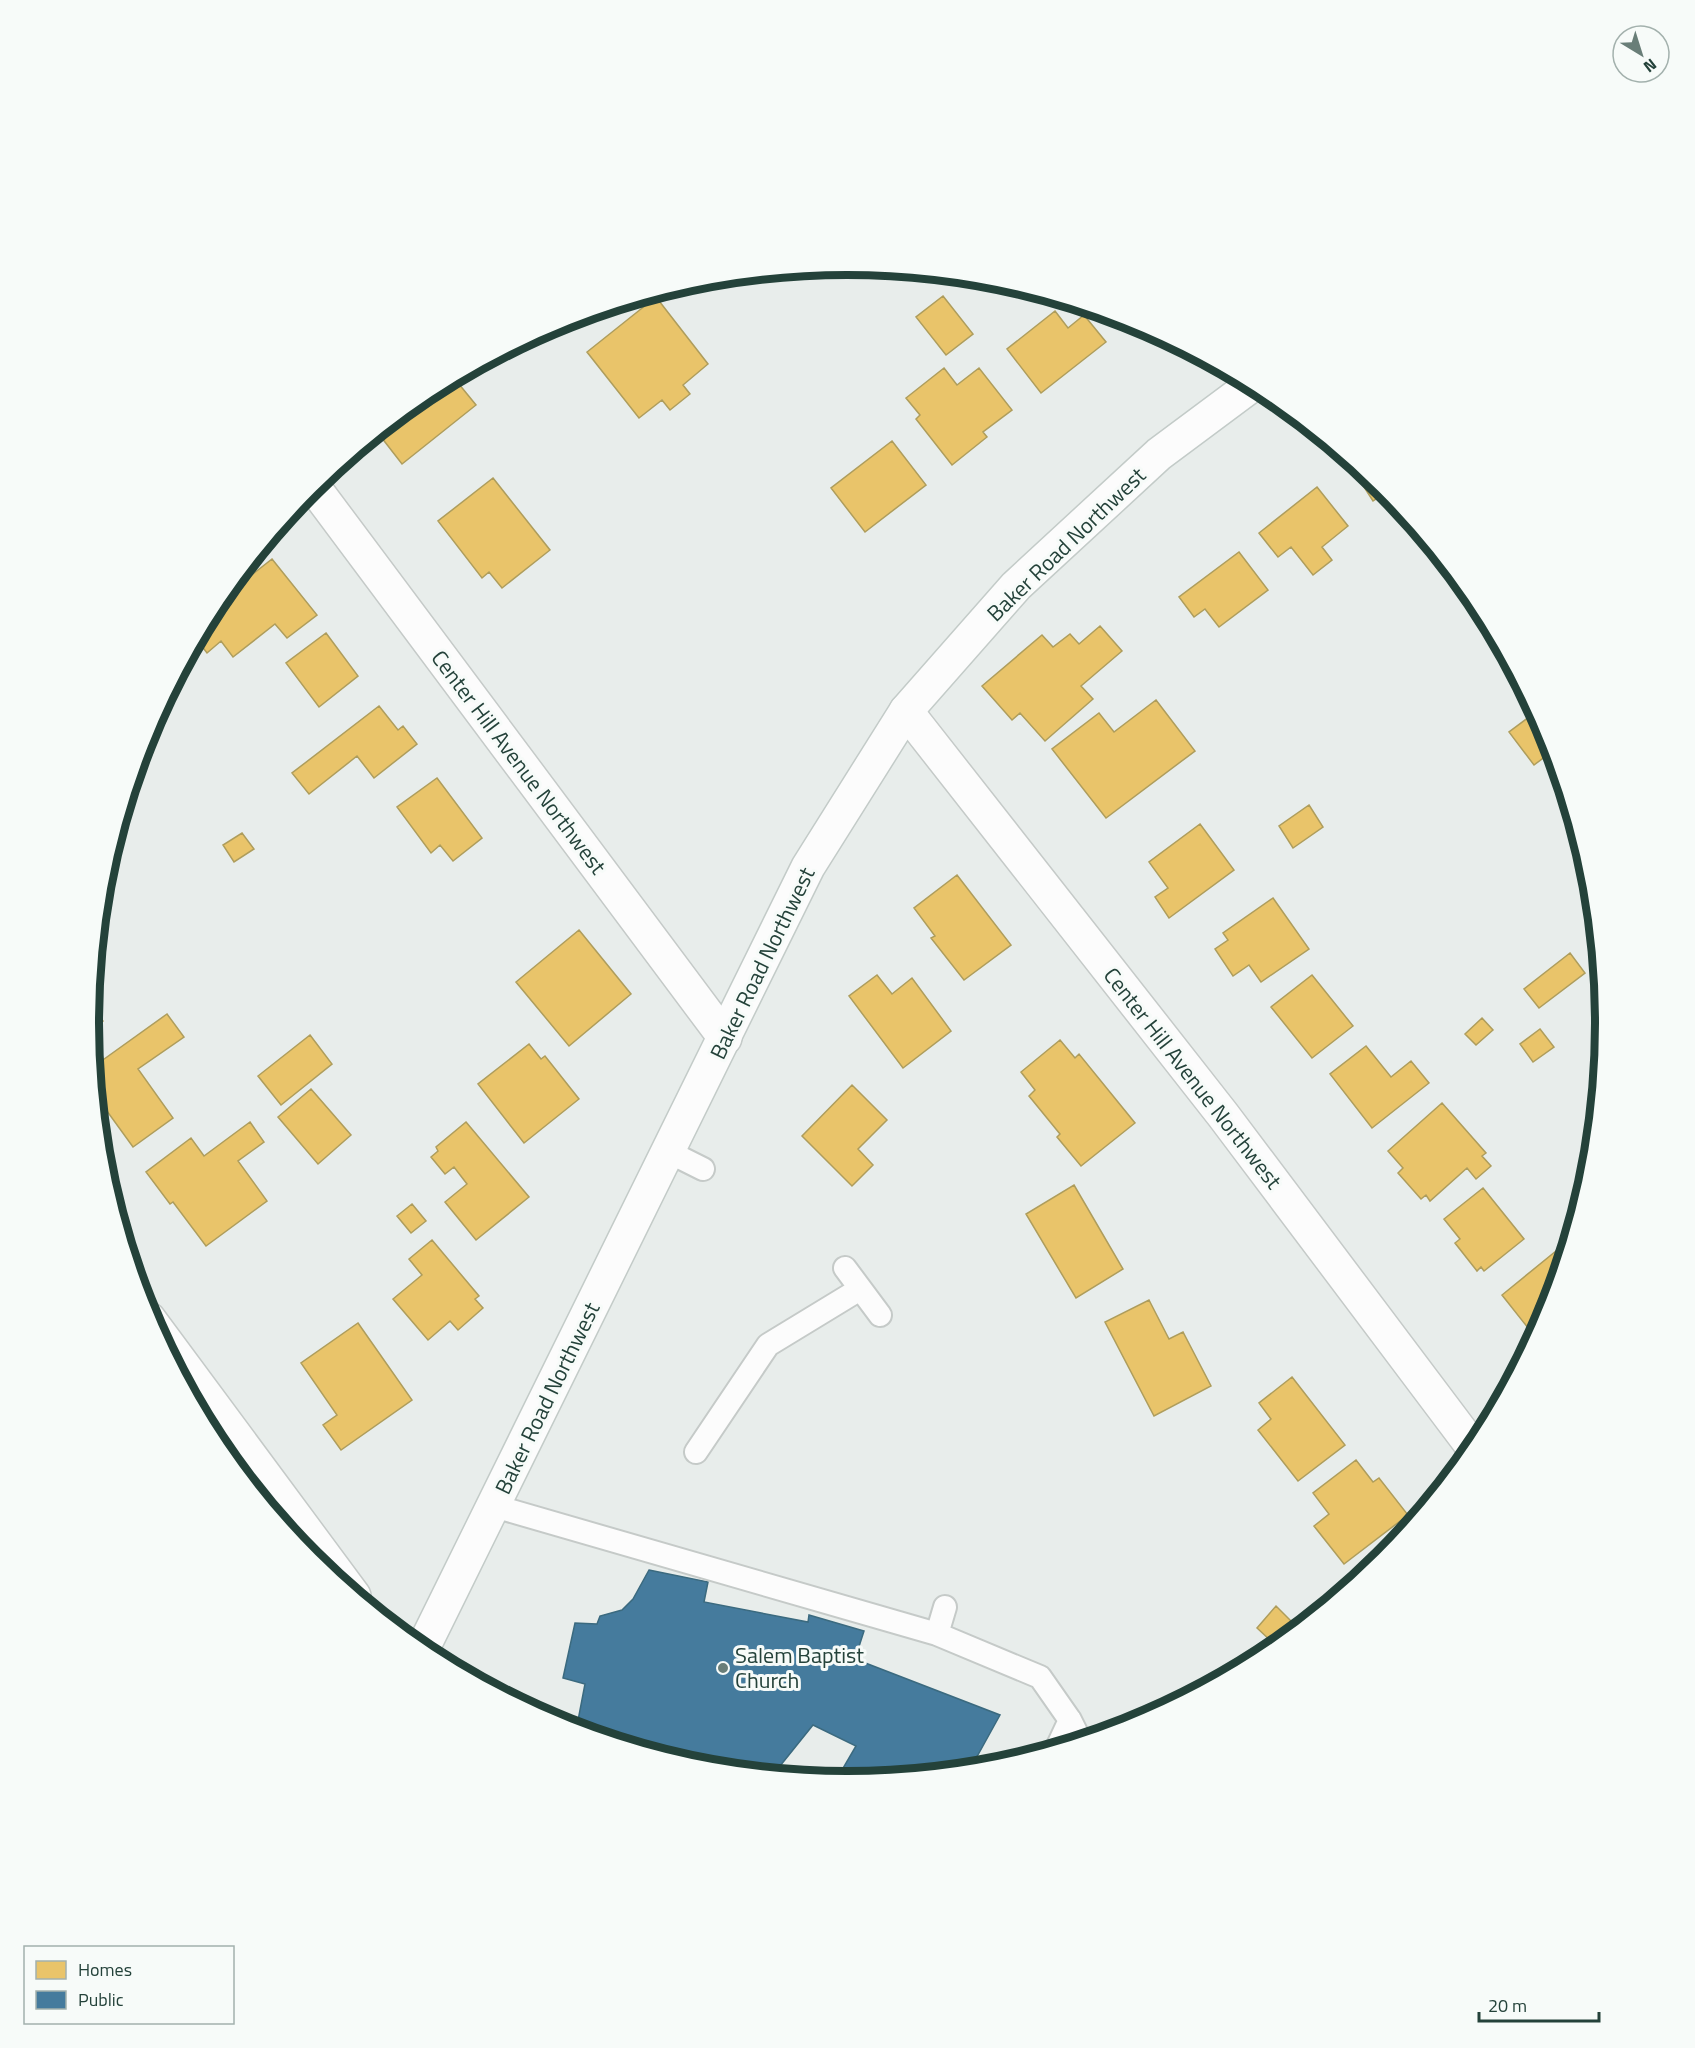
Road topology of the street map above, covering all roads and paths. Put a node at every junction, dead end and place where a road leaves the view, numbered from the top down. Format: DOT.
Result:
graph roads {
  1 [pos="1245,390"];
  2 [pos="319,494"];
  3 [pos="906,711"];
  4 [pos="725,1038"];
  5 [pos="669,1152"];
  6 [pos="703,1169"];
  7 [pos="845,1268"];
  8 [pos="860,1289"];
  9 [pos="880,1315"];
  10 [pos="177,1357"];
  11 [pos="1469,1442"];
  12 [pos="696,1452"];
  13 [pos="494,1506"];
  14 [pos="332,1566"];
  15 [pos="945,1607"];
  16 [pos="937,1634"];
  17 [pos="426,1642"];
  18 [pos="1070,1720"];
  19 [pos="1078,1736"];
  20 [pos="1060,1741"];
  1 -- 3 [label="street, Baker Road Northwest"];
  2 -- 4 [label="street, Center Hill Avenue Northwest"];
  3 -- 4 [label="street, Baker Road Northwest"];
  3 -- 11 [label="street, Center Hill Avenue Northwest"];
  4 -- 5 [label="street, Baker Road Northwest"];
  5 -- 6 [label="lane"];
  5 -- 13 [label="street, Baker Road Northwest"];
  7 -- 8 [label="lane"];
  8 -- 9 [label="lane"];
  8 -- 12 [label="lane"];
  10 -- 14 [label="street"];
  13 -- 16 [label="lane"];
  13 -- 17 [label="street, Baker Road Northwest"];
  15 -- 16 [label="lane"];
  16 -- 18 [label="lane"];
  18 -- 19 [label="lane"];
  18 -- 20 [label="lane"];
}
